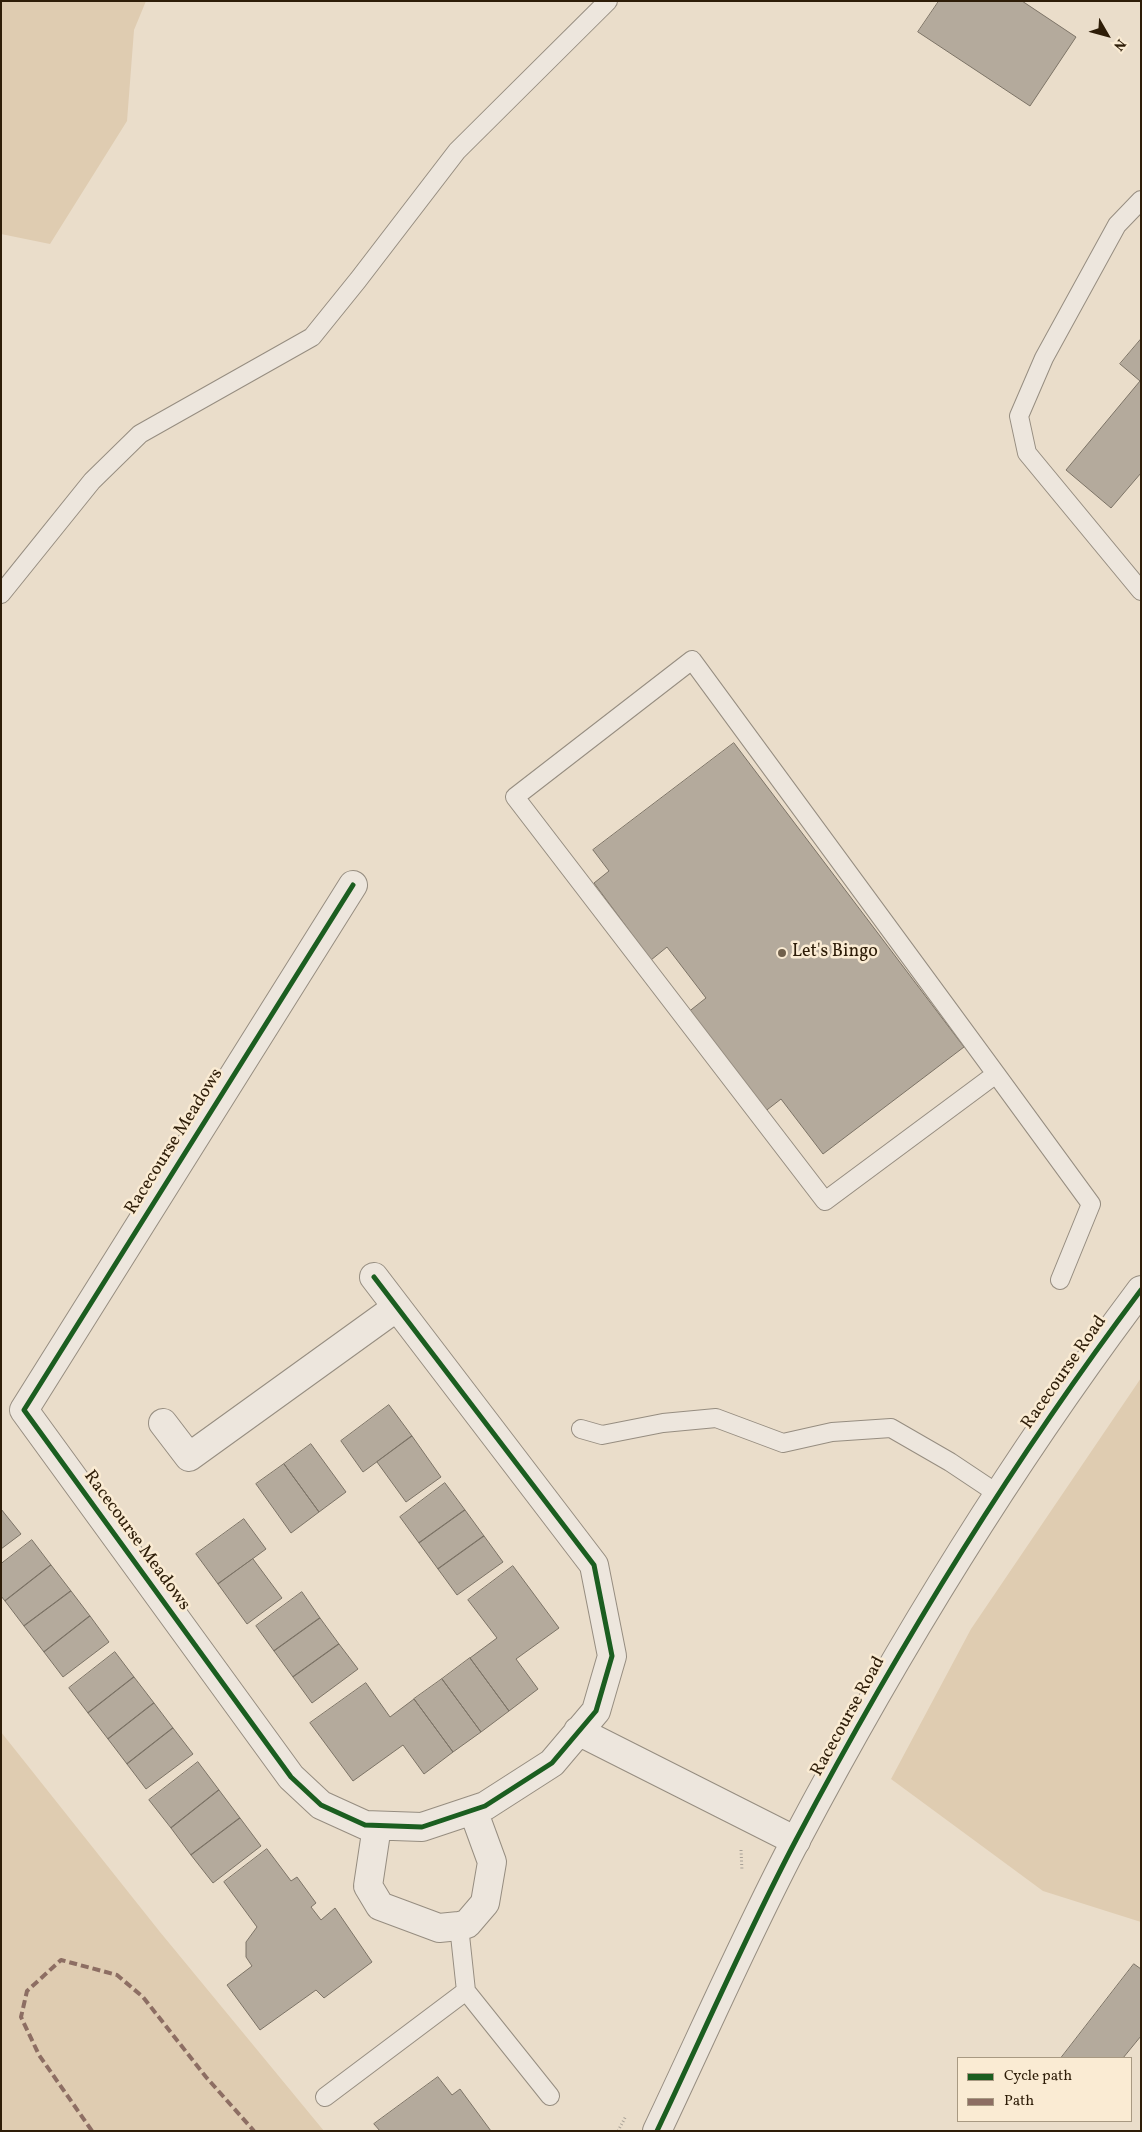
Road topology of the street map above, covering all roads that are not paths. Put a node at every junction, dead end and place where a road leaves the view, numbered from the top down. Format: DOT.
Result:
graph roads {
  1 [pos="608,1"];
  2 [pos="1141,200"];
  3 [pos="1141,591"];
  4 [pos="1,594"];
  5 [pos="353,885"];
  6 [pos="996,1074"];
  7 [pos="374,1277"];
  8 [pos="1060,1280"];
  9 [pos="1141,1290"];
  10 [pos="397,1306"];
  11 [pos="163,1423"];
  12 [pos="581,1429"];
  13 [pos="998,1494"];
  14 [pos="578,1731"];
  15 [pos="473,1810"];
  16 [pos="377,1826"];
  17 [pos="796,1841"];
  18 [pos="459,1926"];
  19 [pos="466,1991"];
  20 [pos="550,2096"];
  21 [pos="325,2097"];
  22 [pos="657,2131"];
  1 -- 4 [label="lane"];
  2 -- 3 [label="lane"];
  5 -- 16 [label="street, Racecourse Meadows"];
  6 -- 6 [label="lane"];
  6 -- 8 [label="lane"];
  7 -- 10 [label="street"];
  9 -- 13 [label="street, Racecourse Road"];
  10 -- 11 [label="street"];
  10 -- 14 [label="street, Racecourse Meadows"];
  12 -- 13 [label="lane"];
  13 -- 17 [label="street, Racecourse Road"];
  14 -- 15 [label="street, Racecourse Meadows"];
  14 -- 17 [label="street"];
  15 -- 16 [label="street, Racecourse Meadows"];
  15 -- 18 [label="street"];
  16 -- 18 [label="street"];
  17 -- 22 [label="street, Racecourse Road"];
  18 -- 19 [label="lane"];
  19 -- 20 [label="lane"];
  19 -- 21 [label="lane"];
}
